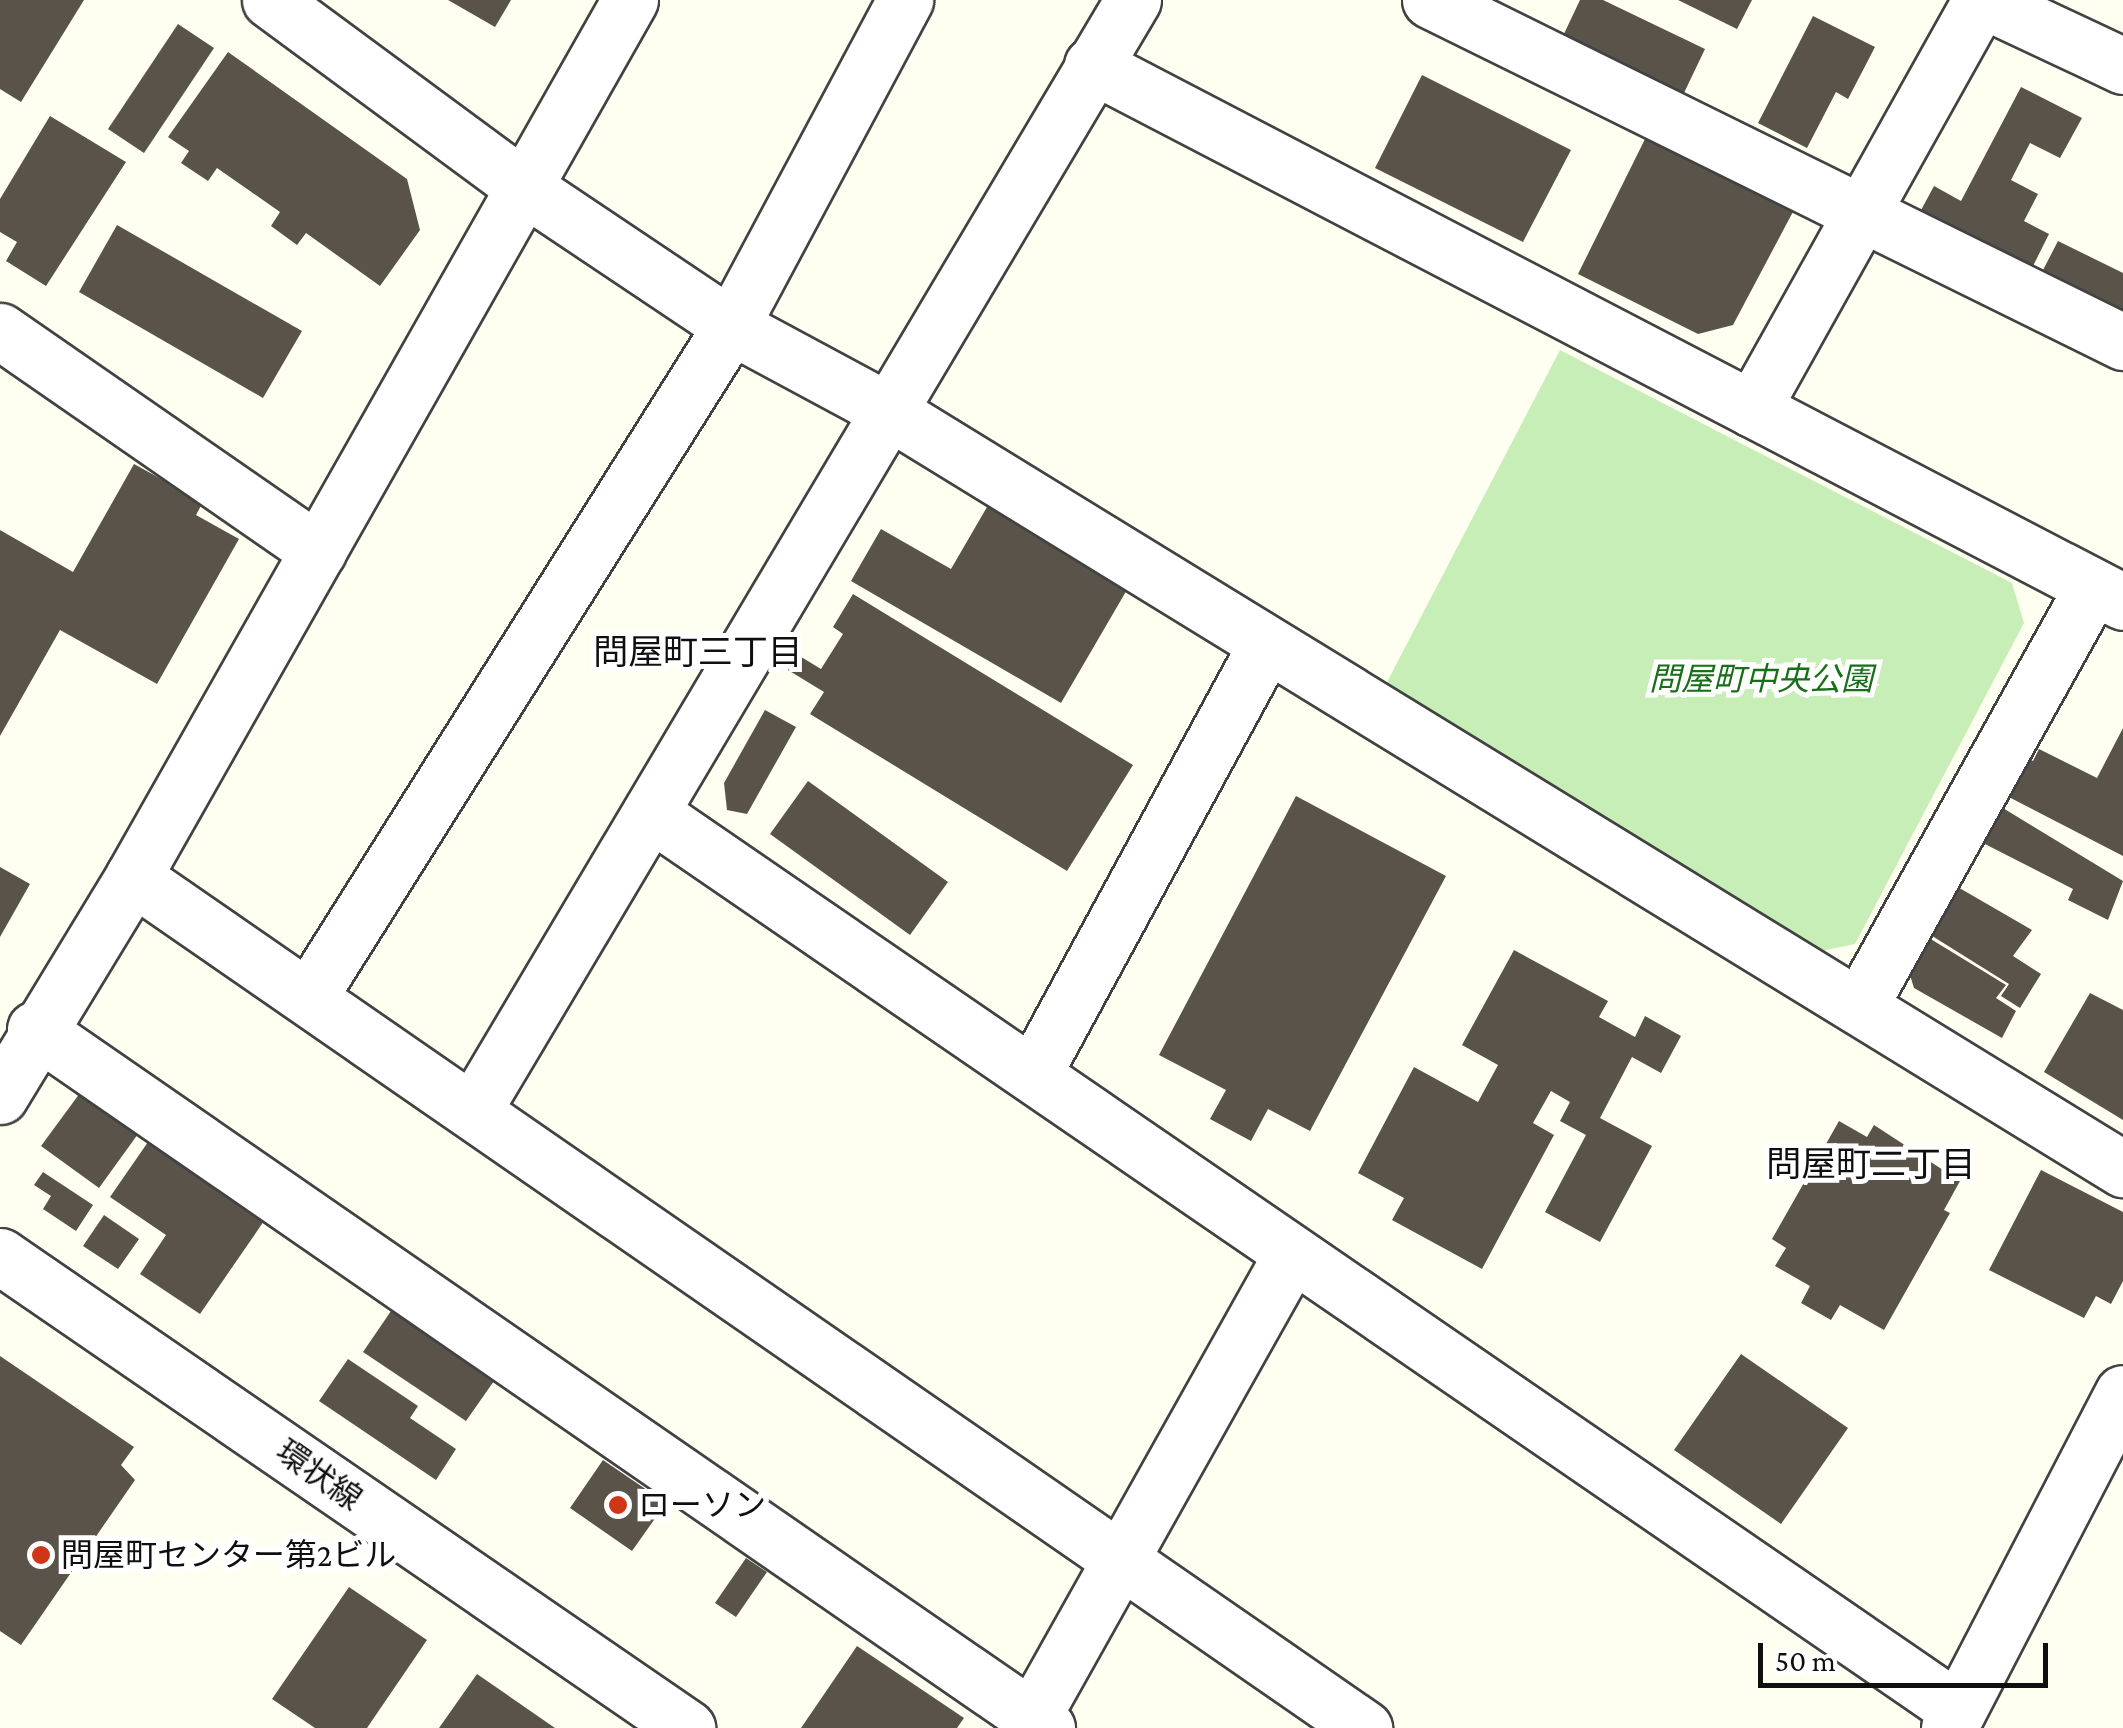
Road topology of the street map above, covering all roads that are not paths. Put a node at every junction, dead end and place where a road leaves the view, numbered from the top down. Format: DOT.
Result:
graph roads {
  1 [pos="630,0"];
  2 [pos="905,0"];
  3 [pos="1134,0"];
  4 [pos="1430,0"];
  5 [pos="1982,0"];
  6 [pos="287,4"];
  7 [pos="1092,65"];
  8 [pos="2123,66"];
  9 [pos="522,186"];
  10 [pos="1862,213"];
  11 [pos="731,326"];
  12 [pos="0,330"];
  13 [pos="2123,342"];
  14 [pos="884,409"];
  15 [pos="1752,409"];
  16 [pos="318,551"];
  17 [pos="2108,594"];
  18 [pos="1265,647"];
  19 [pos="651,813"];
  20 [pos="133,877"];
  21 [pos="310,995"];
  22 [pos="1860,1005"];
  23 [pos="35,1028"];
  24 [pos="1033,1074"];
  25 [pos="0,1096"];
  26 [pos="474,1109"];
  27 [pos="2123,1169"];
  28 [pos="0,1256"];
  29 [pos="1290,1257"];
  30 [pos="2123,1393"];
  31 [pos="1125,1558"];
  32 [pos="1954,1719"];
  33 [pos="1035,1725"];
  34 [pos="687,1728"];
  35 [pos="1364,1728"];
  1 -- 9 [label="street"];
  2 -- 11 [label="street"];
  3 -- 7 [label="street"];
  4 -- 10 [label="street"];
  5 -- 8 [label="street"];
  5 -- 10 [label="street"];
  6 -- 9 [label="street"];
  7 -- 14 [label="street"];
  7 -- 15 [label="street"];
  9 -- 11 [label="street"];
  9 -- 16 [label="street"];
  10 -- 13 [label="street"];
  10 -- 15 [label="street"];
  11 -- 14 [label="street"];
  11 -- 21 [label="street"];
  12 -- 16 [label="street"];
  14 -- 18 [label="street"];
  14 -- 19 [label="street"];
  15 -- 17 [label="street"];
  16 -- 20 [label="street"];
  17 -- 22 [label="street"];
  18 -- 22 [label="street"];
  18 -- 24 [label="street"];
  19 -- 24 [label="street"];
  19 -- 26 [label="street"];
  20 -- 21 [label="street"];
  20 -- 23 [label="street"];
  21 -- 26 [label="street"];
  22 -- 27 [label="street"];
  23 -- 25 [label="street"];
  23 -- 33 [label="street"];
  24 -- 29 [label="street"];
  26 -- 31 [label="street"];
  28 -- 34 [label="street, 環状線"];
  29 -- 31 [label="street"];
  29 -- 32 [label="street"];
  30 -- 32 [label="street"];
  31 -- 33 [label="street"];
  31 -- 35 [label="street"];
}
